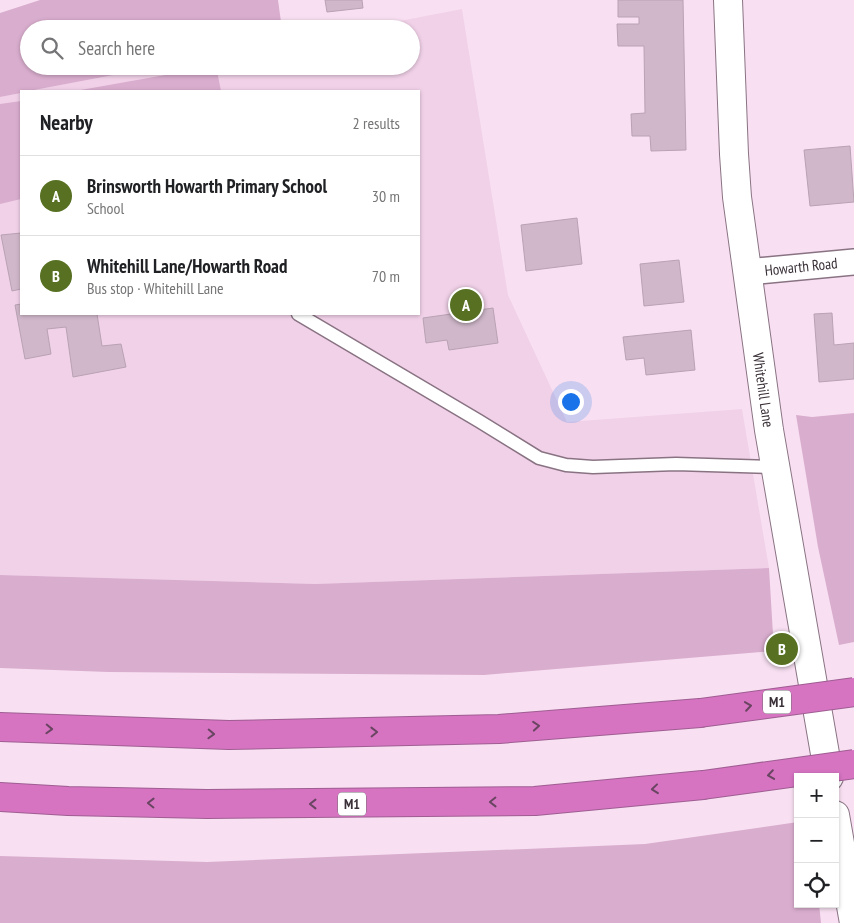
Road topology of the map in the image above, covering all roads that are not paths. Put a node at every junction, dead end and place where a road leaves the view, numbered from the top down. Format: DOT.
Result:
graph roads {
  1 [pos="728,0"];
  2 [pos="854,262"];
  3 [pos="747,272"];
  4 [pos="300,315"];
  5 [pos="775,467"];
  6 [pos="854,692"];
  7 [pos="0,727"];
  8 [pos="854,764"];
  9 [pos="828,773"];
  10 [pos="0,796"];
  11 [pos="836,818"];
  12 [pos="854,923"];
  1 -- 3 [label="main road, Whitehill Lane"];
  2 -- 3 [label="street, Howarth Road"];
  3 -- 5 [label="main road, Whitehill Lane"];
  4 -- 5 [label="lane"];
  5 -- 9 [label="main road, Whitehill Lane"];
  7 -- 6 [label="highway, M1, one-way, bridge"];
  8 -- 10 [label="highway, M1, one-way, bridge"];
  11 -- 12 [label="main road"];
}
